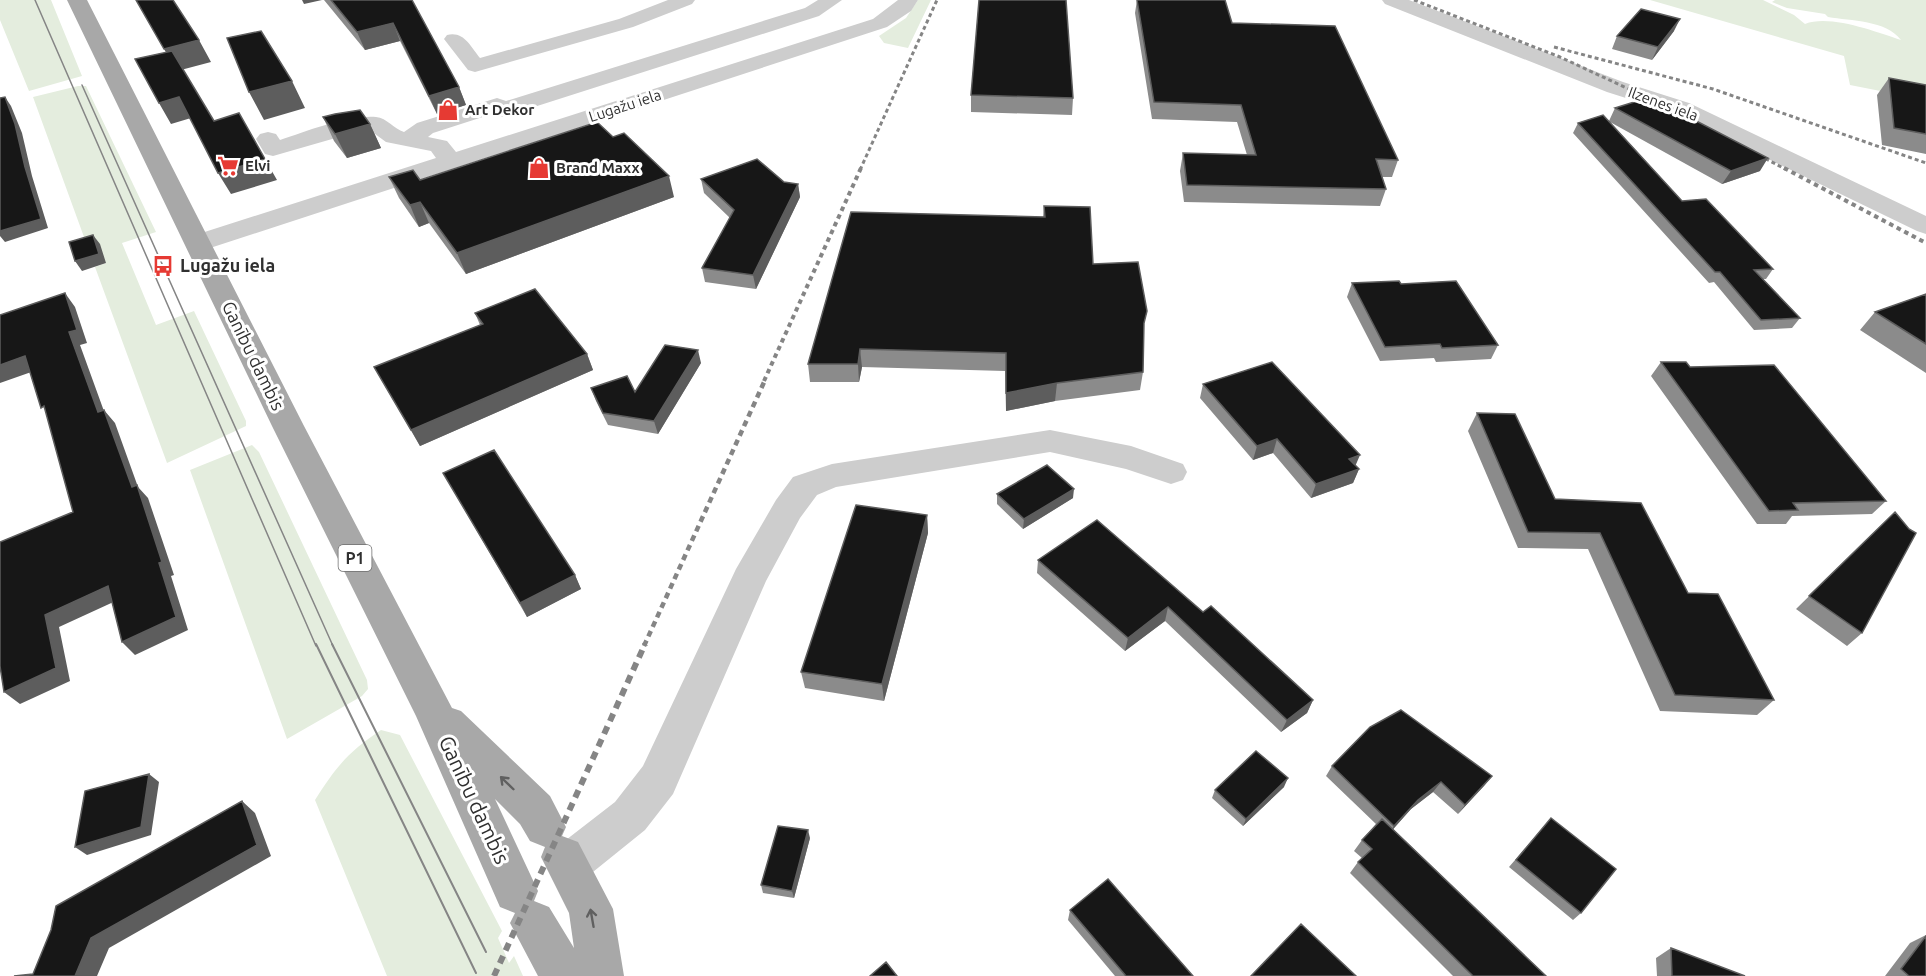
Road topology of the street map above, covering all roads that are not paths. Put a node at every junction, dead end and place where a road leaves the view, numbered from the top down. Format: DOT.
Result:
graph roads {
  1 [pos="77,0"];
  2 [pos="683,0"];
  3 [pos="832,0"];
  4 [pos="908,0"];
  5 [pos="1392,0"];
  6 [pos="812,12"];
  7 [pos="847,34"];
  8 [pos="454,39"];
  9 [pos="655,60"];
  10 [pos="686,87"];
  11 [pos="494,101"];
  12 [pos="417,128"];
  13 [pos="268,139"];
  14 [pos="521,139"];
  15 [pos="445,154"];
  16 [pos="1926,226"];
  17 [pos="198,243"];
  18 [pos="1171,472"];
  19 [pos="433,710"];
  20 [pos="558,850"];
  21 [pos="564,976"];
  22 [pos="601,976"];
  1 -- 17 [label="main road, Ganību dambis / P1"];
  2 -- 8 [label="street"];
  3 -- 6 [label="street"];
  4 -- 7 [label="street, Lugažu iela"];
  5 -- 16 [label="street, Ilzenes iela"];
  6 -- 7 [label="street"];
  6 -- 9 [label="street"];
  7 -- 10 [label="street, Lugažu iela"];
  9 -- 10 [label="street"];
  9 -- 11 [label="street"];
  10 -- 14 [label="street, Lugažu iela"];
  11 -- 12 [label="street"];
  11 -- 14 [label="street"];
  12 -- 13 [label="street"];
  12 -- 15 [label="street"];
  14 -- 15 [label="street, Lugažu iela"];
  15 -- 17 [label="street, Lugažu iela"];
  17 -- 19 [label="main road, Ganību dambis / P1"];
  18 -- 20 [label="street"];
  20 -- 19 [label="main road, Ganību dambis / P1, one-way"];
  19 -- 21 [label="main road, Ganību dambis / P1"];
  22 -- 20 [label="main road, Ganību dambis / P1, one-way"];
}
